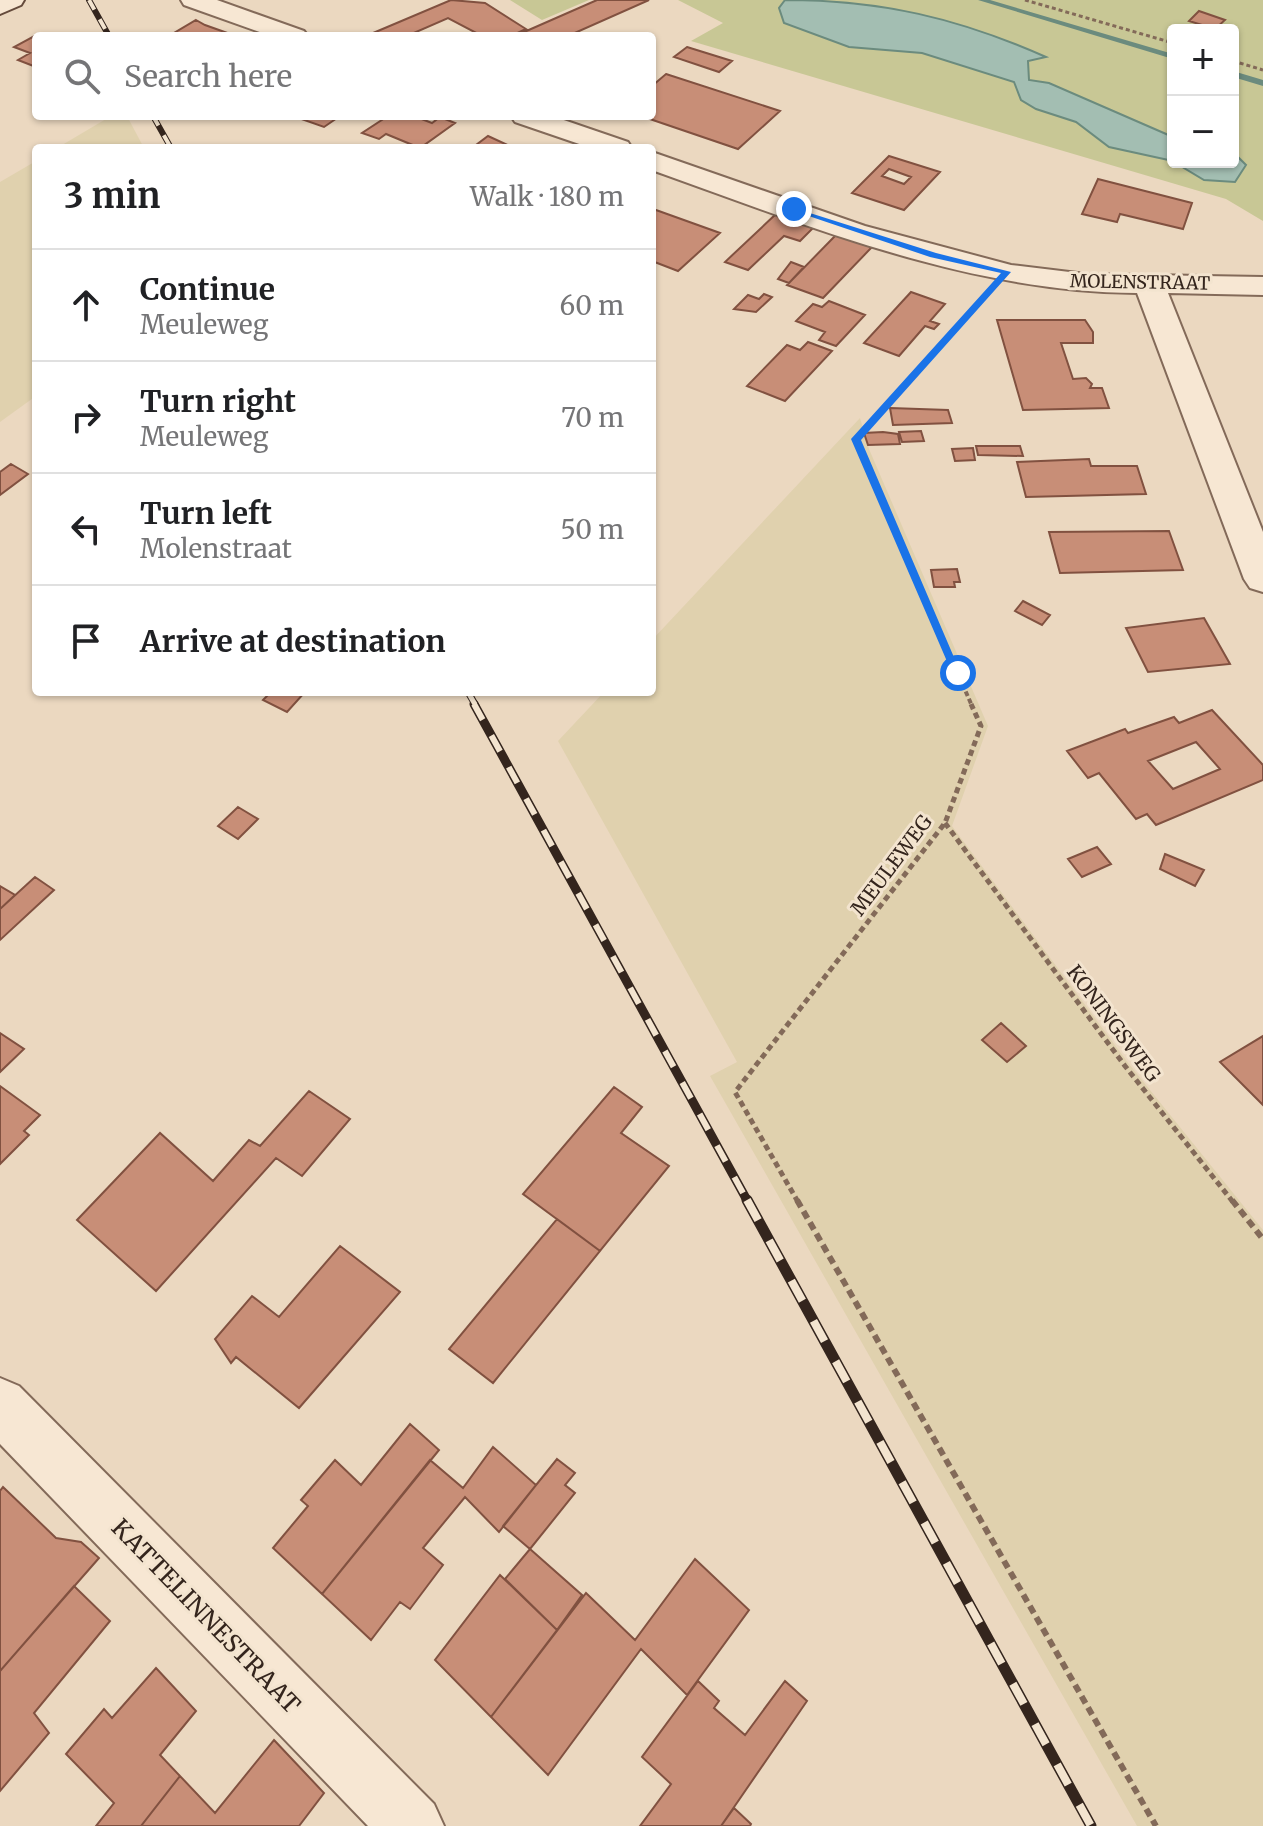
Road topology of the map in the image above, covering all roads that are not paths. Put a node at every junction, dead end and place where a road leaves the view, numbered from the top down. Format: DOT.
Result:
graph roads {
  1 [pos="12,0"];
  2 [pos="193,0"];
  3 [pos="0,6"];
  4 [pos="284,32"];
  5 [pos="537,120"];
  6 [pos="606,144"];
  7 [pos="656,161"];
  8 [pos="1149,284"];
  9 [pos="1263,286"];
  10 [pos="1263,579"];
  11 [pos="0,1405"];
  12 [pos="412,1826"];
  1 -- 3 [label="street"];
  2 -- 4 [label="street"];
  5 -- 6 [label="street"];
  7 -- 8 [label="street, MOLENSTRAAT"];
  8 -- 9 [label="street, MOLENSTRAAT"];
  8 -- 10 [label="street"];
  11 -- 12 [label="street, KATTELINNESTRAAT"];
}
